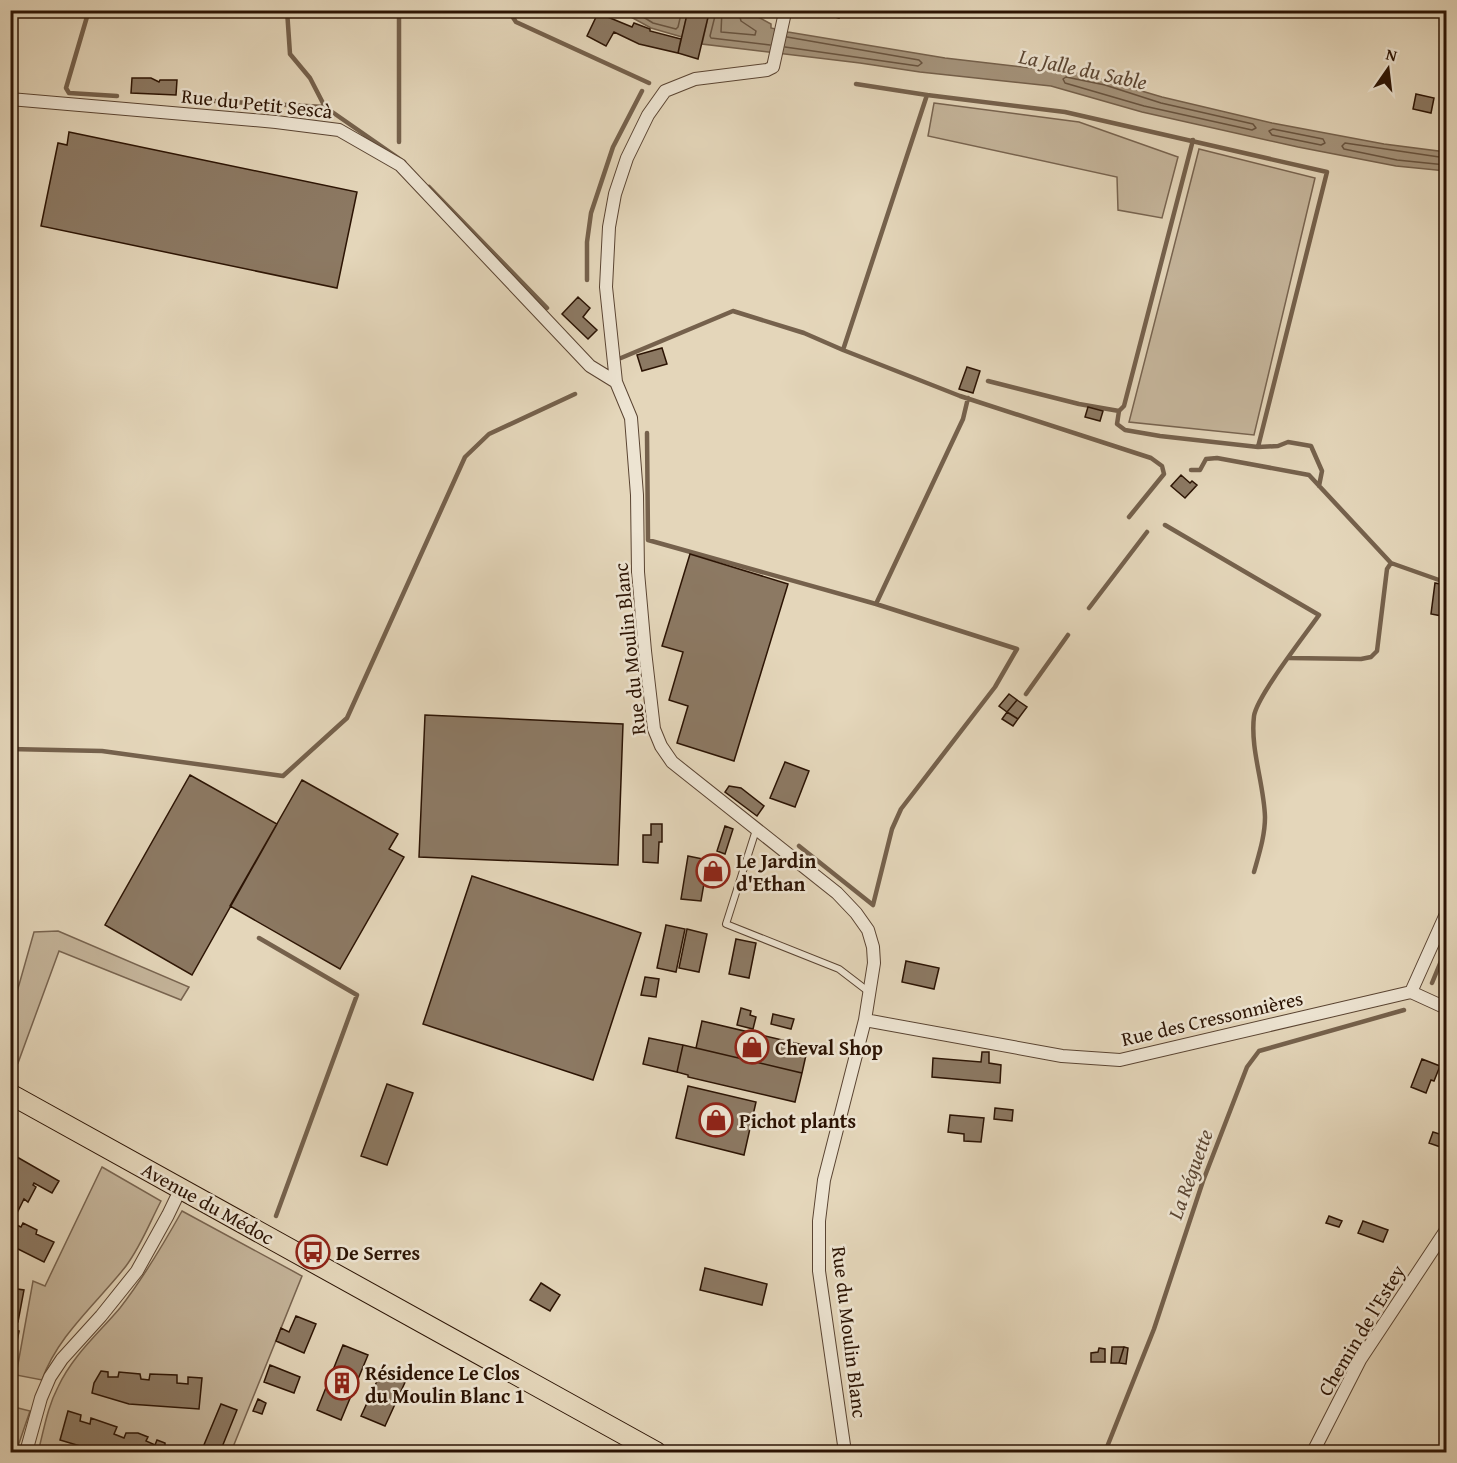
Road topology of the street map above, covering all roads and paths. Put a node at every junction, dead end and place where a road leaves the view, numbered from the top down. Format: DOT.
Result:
graph roads {
  1 [pos="784,17"];
  2 [pos="10,99"];
  3 [pos="616,382"];
  4 [pos="756,830"];
  5 [pos="1446,914"];
  6 [pos="1411,992"];
  7 [pos="870,993"];
  8 [pos="1446,1008"];
  9 [pos="865,1020"];
  10 [pos="10,1094"];
  11 [pos="181,1188"];
  12 [pos="1446,1230"];
  13 [pos="26,1452"];
  14 [pos="656,1452"];
  15 [pos="846,1452"];
  16 [pos="1313,1452"];
  1 -- 3 [label="street, Rue du Moulin Blanc"];
  2 -- 3 [label="street, Rue du Petit Sescà"];
  3 -- 4 [label="street, Rue du Moulin Blanc"];
  4 -- 7 [label="street, Rue du Moulin Blanc"];
  4 -- 7 [label="lane"];
  5 -- 6 [label="street"];
  6 -- 8 [label="street"];
  6 -- 9 [label="street, Rue des Cressonnières"];
  7 -- 9 [label="street, Rue du Moulin Blanc"];
  9 -- 15 [label="street, Rue du Moulin Blanc"];
  10 -- 11 [label="main road, Avenue du Médoc"];
  11 -- 13 [label="street"];
  11 -- 14 [label="main road, Avenue du Médoc"];
  12 -- 16 [label="street, Chemin de l'Estey"];
}
